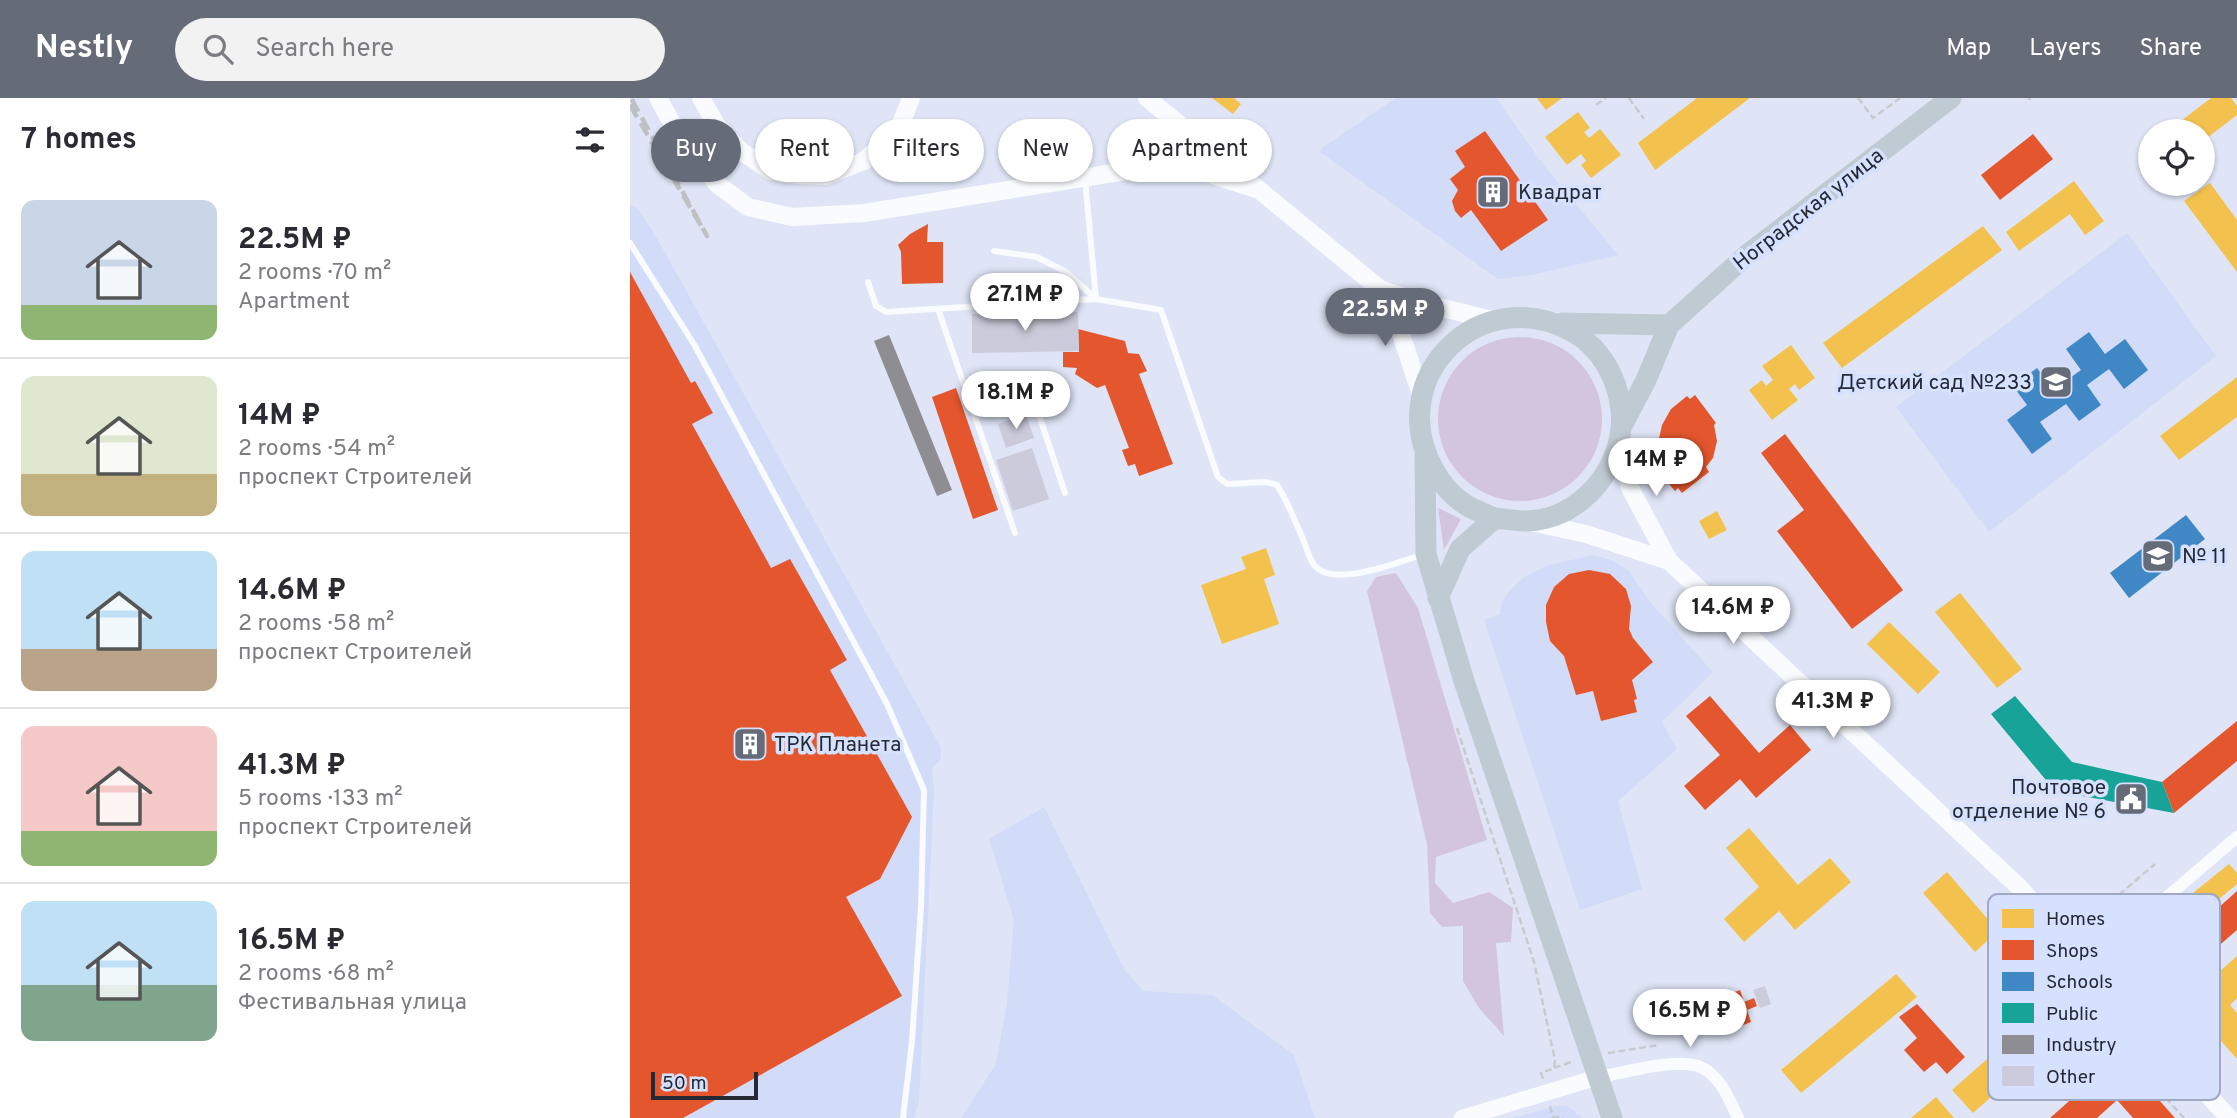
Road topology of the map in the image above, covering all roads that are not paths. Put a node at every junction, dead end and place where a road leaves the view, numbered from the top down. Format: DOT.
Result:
graph roads {
  1 [pos="658,98"];
  2 [pos="701,98"];
  3 [pos="911,98"];
  4 [pos="1147,98"];
  5 [pos="1951,98"];
  6 [pos="1093,176"];
  7 [pos="1054,182"];
  8 [pos="1085,182"];
  9 [pos="1259,191"];
  10 [pos="630,243"];
  11 [pos="994,251"];
  12 [pos="868,282"];
  13 [pos="1380,289"];
  14 [pos="1096,299"];
  15 [pos="937,309"];
  16 [pos="1492,320"];
  17 [pos="1555,322"];
  18 [pos="1669,325"];
  19 [pos="965,388"];
  20 [pos="1421,395"];
  21 [pos="1621,434"];
  22 [pos="1425,454"];
  23 [pos="1065,493"];
  24 [pos="1495,518"];
  25 [pos="1528,521"];
  26 [pos="1015,533"];
  27 [pos="1426,554"];
  28 [pos="1669,561"];
  29 [pos="1438,598"];
  30 [pos="2237,837"];
  31 [pos="2026,894"];
  32 [pos="2170,894"];
  33 [pos="1598,1077"];
  34 [pos="2213,1100"];
  35 [pos="902,1118"];
  36 [pos="1462,1118"];
  37 [pos="1612,1118"];
  38 [pos="1738,1118"];
  39 [pos="2229,1118"];
  1 -- 7 [label="main road"];
  2 -- 3 [label="main road"];
  4 -- 9 [label="main road"];
  5 -- 18 [label="main road, Ноградская улица"];
  6 -- 9 [label="main road"];
  8 -- 14 [label="lane"];
  9 -- 13 [label="main road"];
  10 -- 35 [label="lane"];
  11 -- 14 [label="lane"];
  12 -- 15 [label="lane"];
  13 -- 16 [label="main road"];
  13 -- 20 [label="main road"];
  14 -- 15 [label="lane"];
  14 -- 27 [label="lane"];
  15 -- 19 [label="lane"];
  16 -- 17 [label="main road"];
  16 -- 20 [label="main road"];
  17 -- 18 [label="main road"];
  17 -- 21 [label="main road"];
  18 -- 21 [label="main road"];
  19 -- 23 [label="lane"];
  19 -- 26 [label="lane"];
  20 -- 22 [label="main road"];
  21 -- 25 [label="main road"];
  21 -- 28 [label="main road"];
  22 -- 24 [label="main road"];
  22 -- 27 [label="main road"];
  24 -- 25 [label="main road"];
  24 -- 29 [label="main road"];
  25 -- 28 [label="main road"];
  27 -- 29 [label="main road"];
  28 -- 31 [label="main road"];
  29 -- 33 [label="main road"];
  30 -- 32 [label="street"];
  33 -- 36 [label="street"];
  33 -- 37 [label="main road"];
  33 -- 38 [label="street"];
  34 -- 39 [label="main road"];
}
